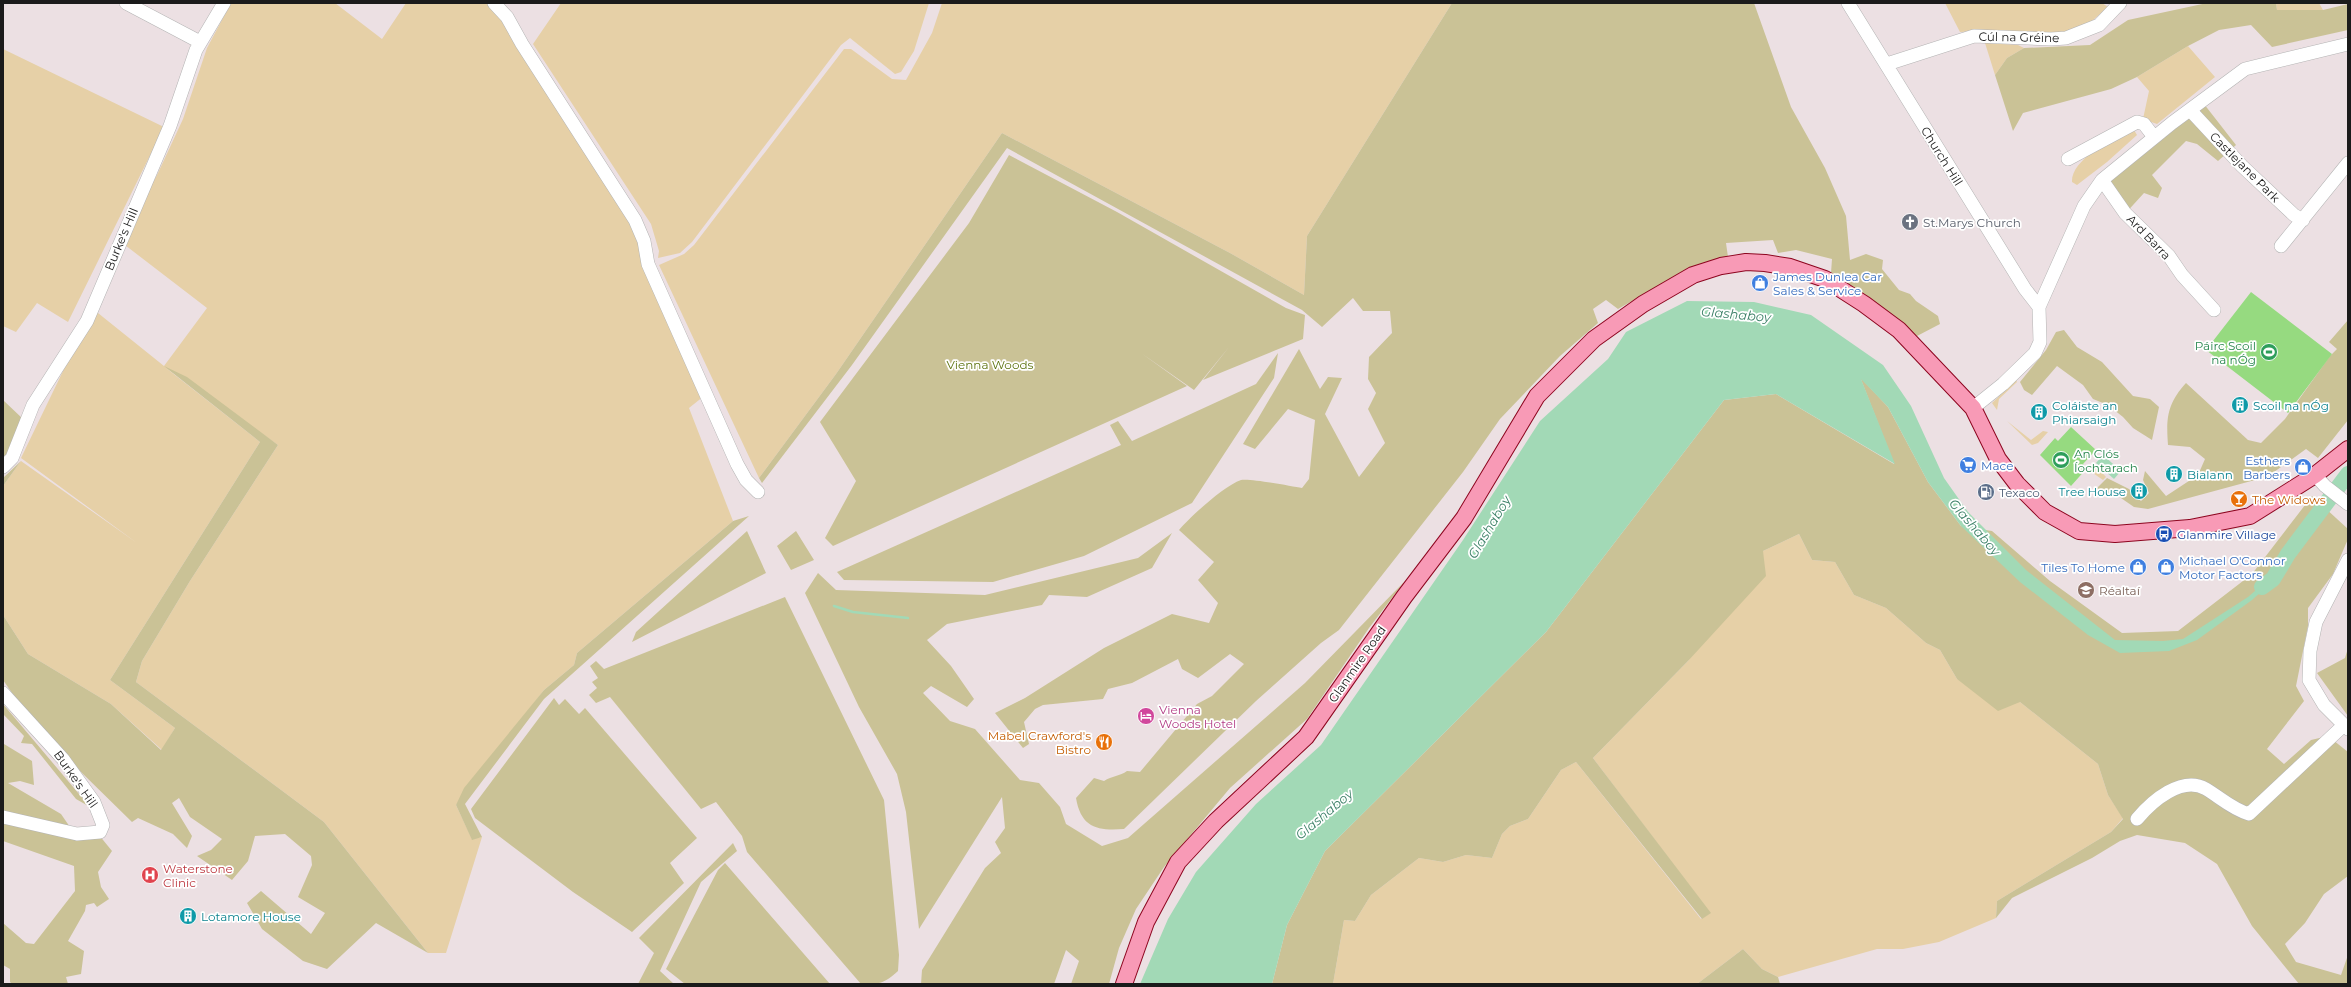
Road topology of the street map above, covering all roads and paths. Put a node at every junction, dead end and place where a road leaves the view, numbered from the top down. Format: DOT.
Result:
graph roads {
  1 [pos="126,3"];
  2 [pos="224,3"];
  3 [pos="494,3"];
  4 [pos="1848,3"];
  5 [pos="2120,3"];
  6 [pos="200,42"];
  7 [pos="2348,44"];
  8 [pos="1887,64"];
  9 [pos="2190,110"];
  10 [pos="2154,136"];
  11 [pos="2068,159"];
  12 [pos="2348,163"];
  13 [pos="2102,180"];
  14 [pos="2303,220"];
  15 [pos="2281,246"];
  16 [pos="2039,307"];
  17 [pos="2214,310"];
  18 [pos="1973,408"];
  19 [pos="2348,449"];
  20 [pos="3,467"];
  21 [pos="2320,481"];
  22 [pos="758,492"];
  23 [pos="2348,504"];
  24 [pos="2348,560"];
  25 [pos="3,693"];
  26 [pos="2346,727"];
  27 [pos="3,817"];
  28 [pos="2137,819"];
  29 [pos="1124,984"];
  1 -- 6 [label="street"];
  2 -- 6 [label="street, Burke's Hill"];
  3 -- 22 [label="street"];
  4 -- 8 [label="street, Church Hill"];
  5 -- 8 [label="street, Cúl na Gréine"];
  6 -- 20 [label="street, Burke's Hill"];
  7 -- 9 [label="street"];
  8 -- 16 [label="street, Church Hill"];
  9 -- 10 [label="street"];
  9 -- 14 [label="street, Castlejane Park"];
  10 -- 11 [label="street"];
  10 -- 13 [label="street"];
  12 -- 14 [label="street"];
  13 -- 16 [label="street"];
  13 -- 17 [label="street, Ard Barra"];
  14 -- 15 [label="street"];
  16 -- 18 [label="street"];
  18 -- 21 [label="main road, Glanmire Road"];
  18 -- 29 [label="main road, Glanmire Road"];
  19 -- 21 [label="main road, Glanmire Road"];
  21 -- 23 [label="street"];
  24 -- 26 [label="street"];
  25 -- 27 [label="street, Burke's Hill"];
  26 -- 28 [label="street"];
}
